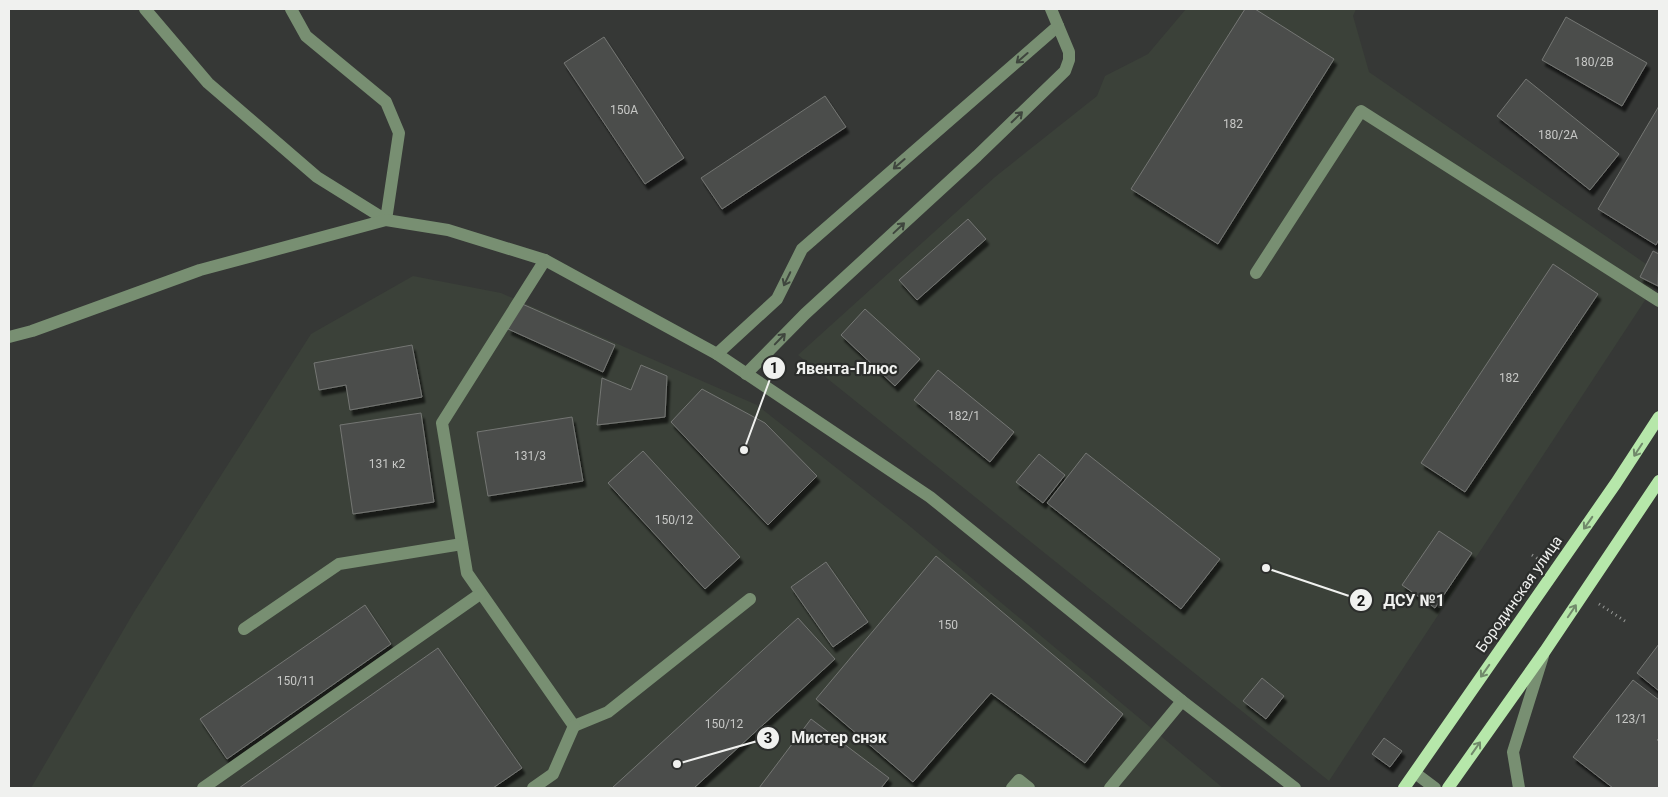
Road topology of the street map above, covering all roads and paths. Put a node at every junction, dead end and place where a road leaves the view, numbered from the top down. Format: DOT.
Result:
graph roads {
  1 [pos="145,9"];
  2 [pos="291,9"];
  3 [pos="1051,9"];
  4 [pos="1058,26"];
  5 [pos="386,220"];
  6 [pos="545,260"];
  7 [pos="1256,273"];
  8 [pos="1659,301"];
  9 [pos="9,337"];
  10 [pos="717,354"];
  11 [pos="746,374"];
  12 [pos="1659,417"];
  13 [pos="1659,481"];
  14 [pos="462,544"];
  15 [pos="480,594"];
  16 [pos="750,599"];
  17 [pos="244,629"];
  18 [pos="1545,651"];
  19 [pos="1182,701"];
  20 [pos="574,726"];
  21 [pos="1415,773"];
  22 [pos="203,788"];
  23 [pos="533,788"];
  24 [pos="1012,788"];
  25 [pos="1029,788"];
  26 [pos="1110,788"];
  27 [pos="1295,788"];
  28 [pos="1404,788"];
  29 [pos="1435,788"];
  30 [pos="1448,788"];
  31 [pos="1519,788"];
  1 -- 5 [label="street"];
  2 -- 5 [label="street"];
  3 -- 4 [label="street"];
  4 -- 10 [label="street, one-way"];
  11 -- 4 [label="street, one-way"];
  5 -- 6 [label="street"];
  5 -- 9 [label="street"];
  6 -- 10 [label="street"];
  6 -- 14 [label="street"];
  7 -- 8 [label="street"];
  10 -- 11 [label="street"];
  11 -- 19 [label="street"];
  12 -- 21 [label="main road, Бородинская улица, one-way"];
  18 -- 13 [label="main road, one-way"];
  14 -- 15 [label="street"];
  14 -- 17 [label="street"];
  15 -- 20 [label="street"];
  15 -- 22 [label="street"];
  16 -- 20 [label="street"];
  30 -- 18 [label="main road, one-way"];
  18 -- 31 [label="street"];
  19 -- 26 [label="street"];
  19 -- 27 [label="street"];
  20 -- 23 [label="street"];
  21 -- 28 [label="main road, Бородинская улица"];
  21 -- 29 [label="street"];
  24 -- 25 [label="street"];
}
